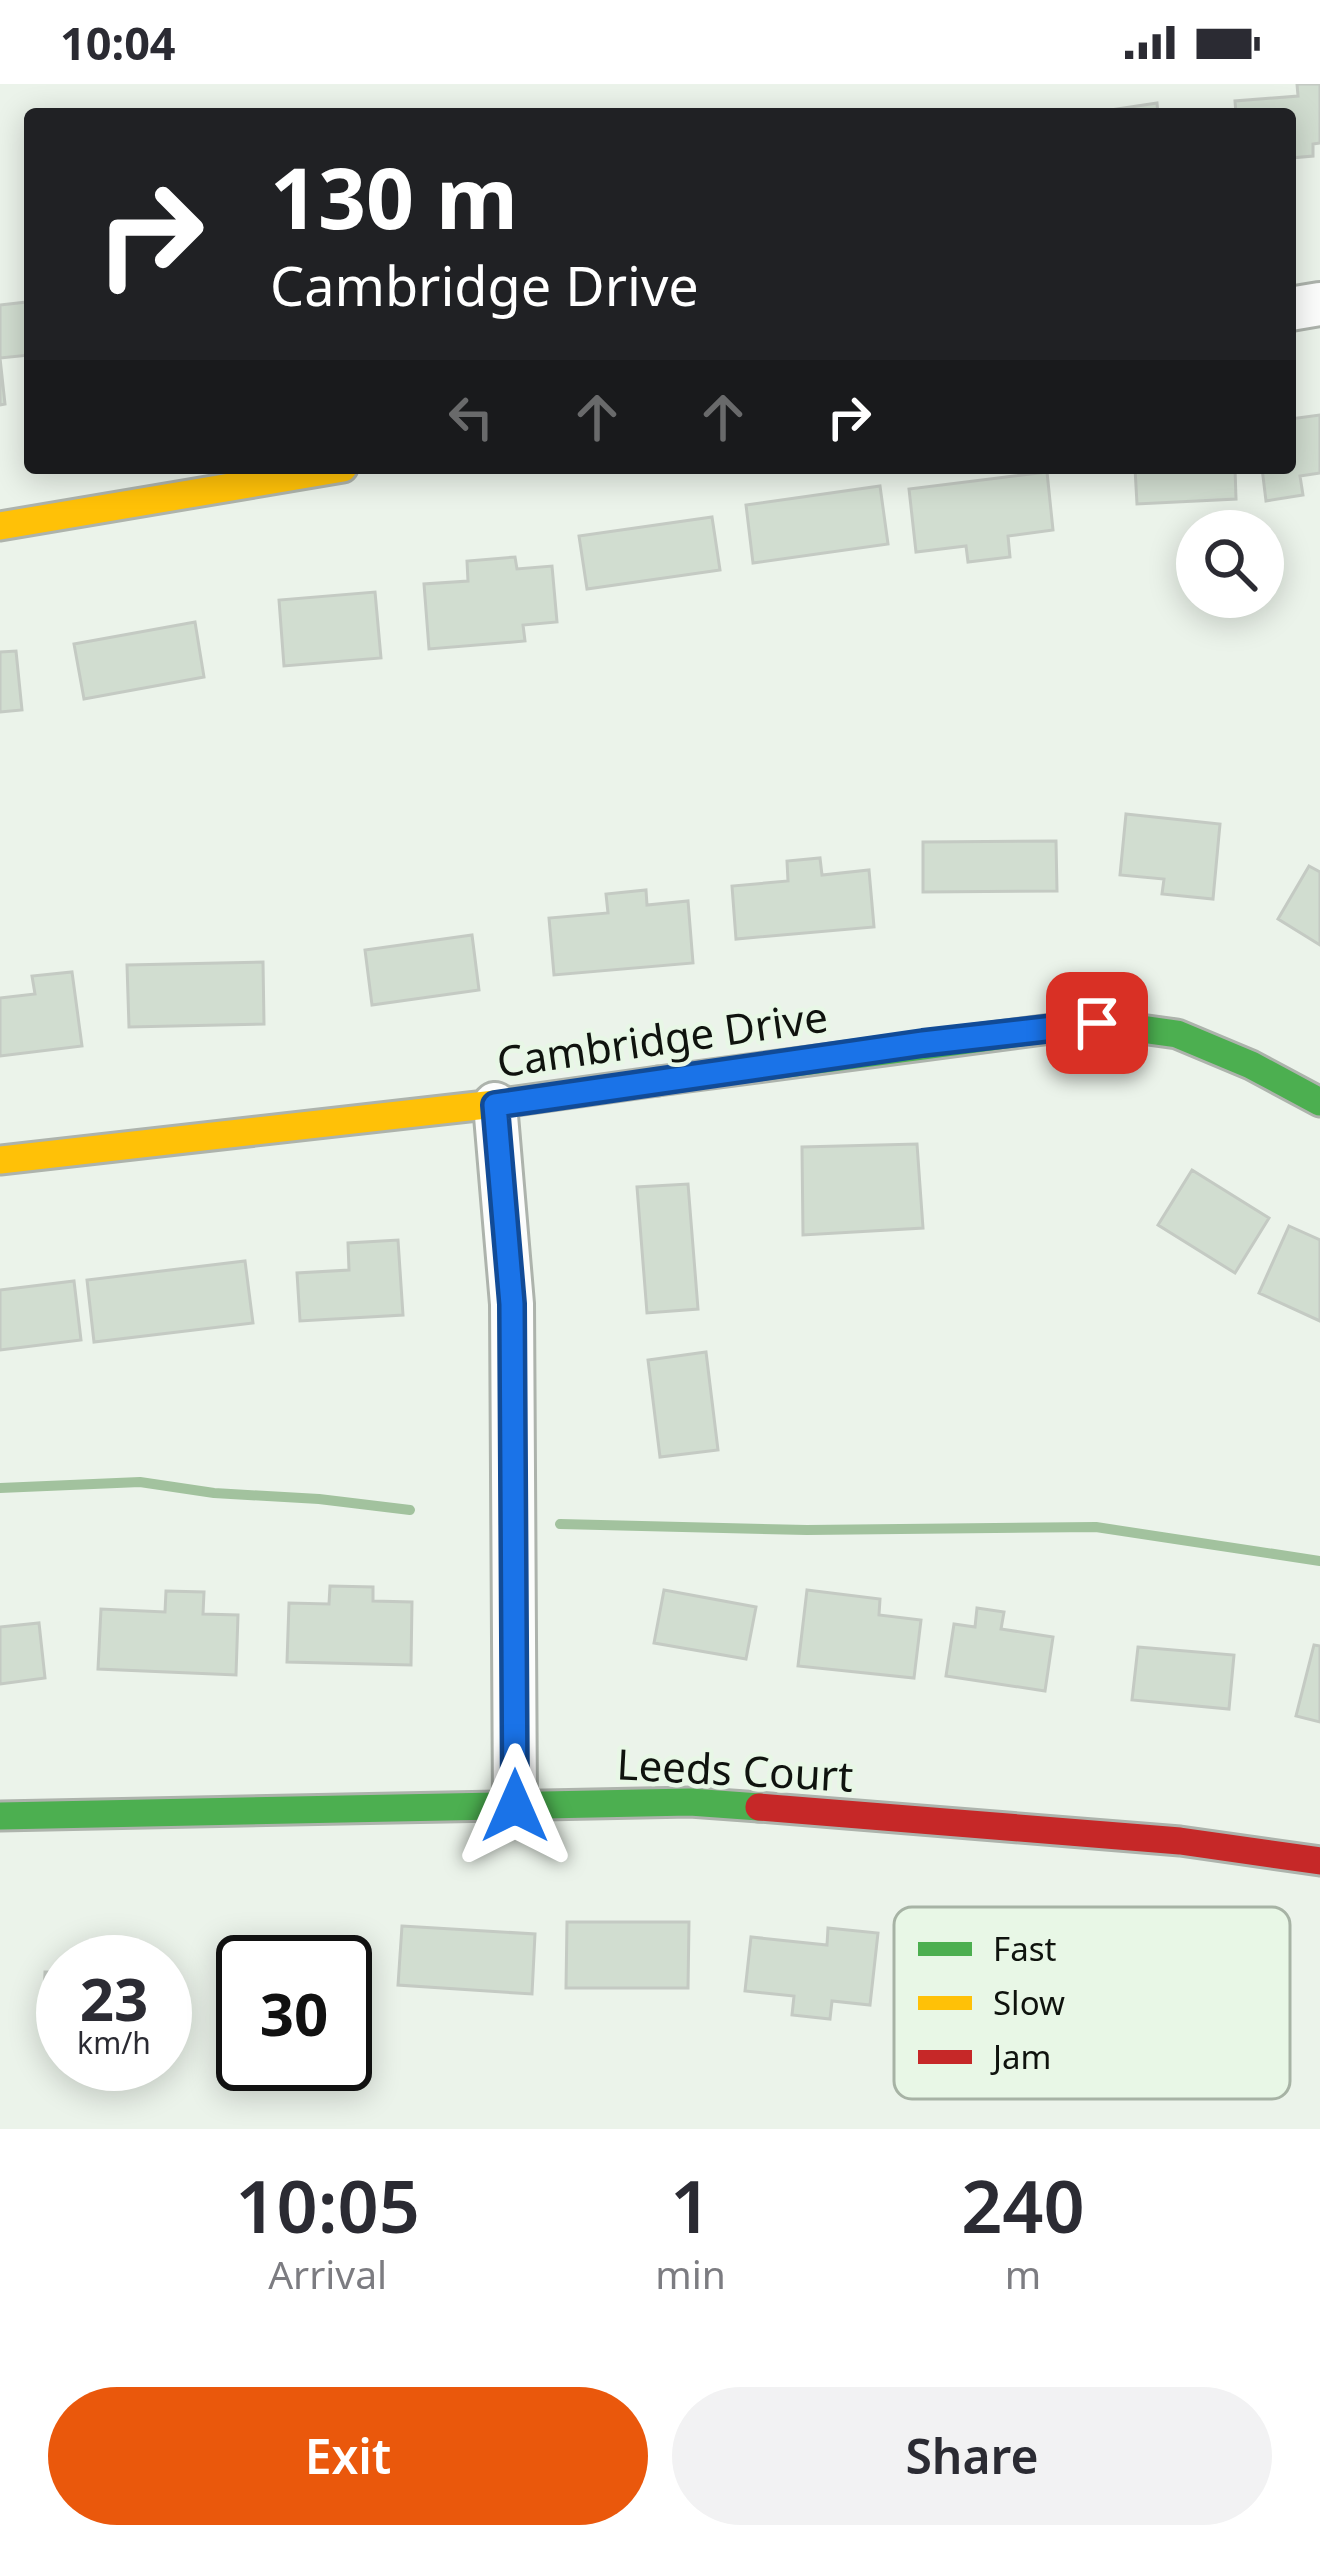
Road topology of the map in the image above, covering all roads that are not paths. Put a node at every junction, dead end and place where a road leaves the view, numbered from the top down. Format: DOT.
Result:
graph roads {
  1 [pos="308,474"];
  2 [pos="0,526"];
  3 [pos="1320,1102"];
  4 [pos="495,1105"];
  5 [pos="0,1160"];
  6 [pos="515,1806"];
  7 [pos="0,1816"];
  8 [pos="1320,1861"];
  1 -- 2 [label="street"];
  3 -- 4 [label="street, Cambridge Drive"];
  4 -- 5 [label="street, Cambridge Drive"];
  4 -- 6 [label="street"];
  6 -- 7 [label="street, Leeds Court"];
  6 -- 8 [label="street, Leeds Court"];
}
